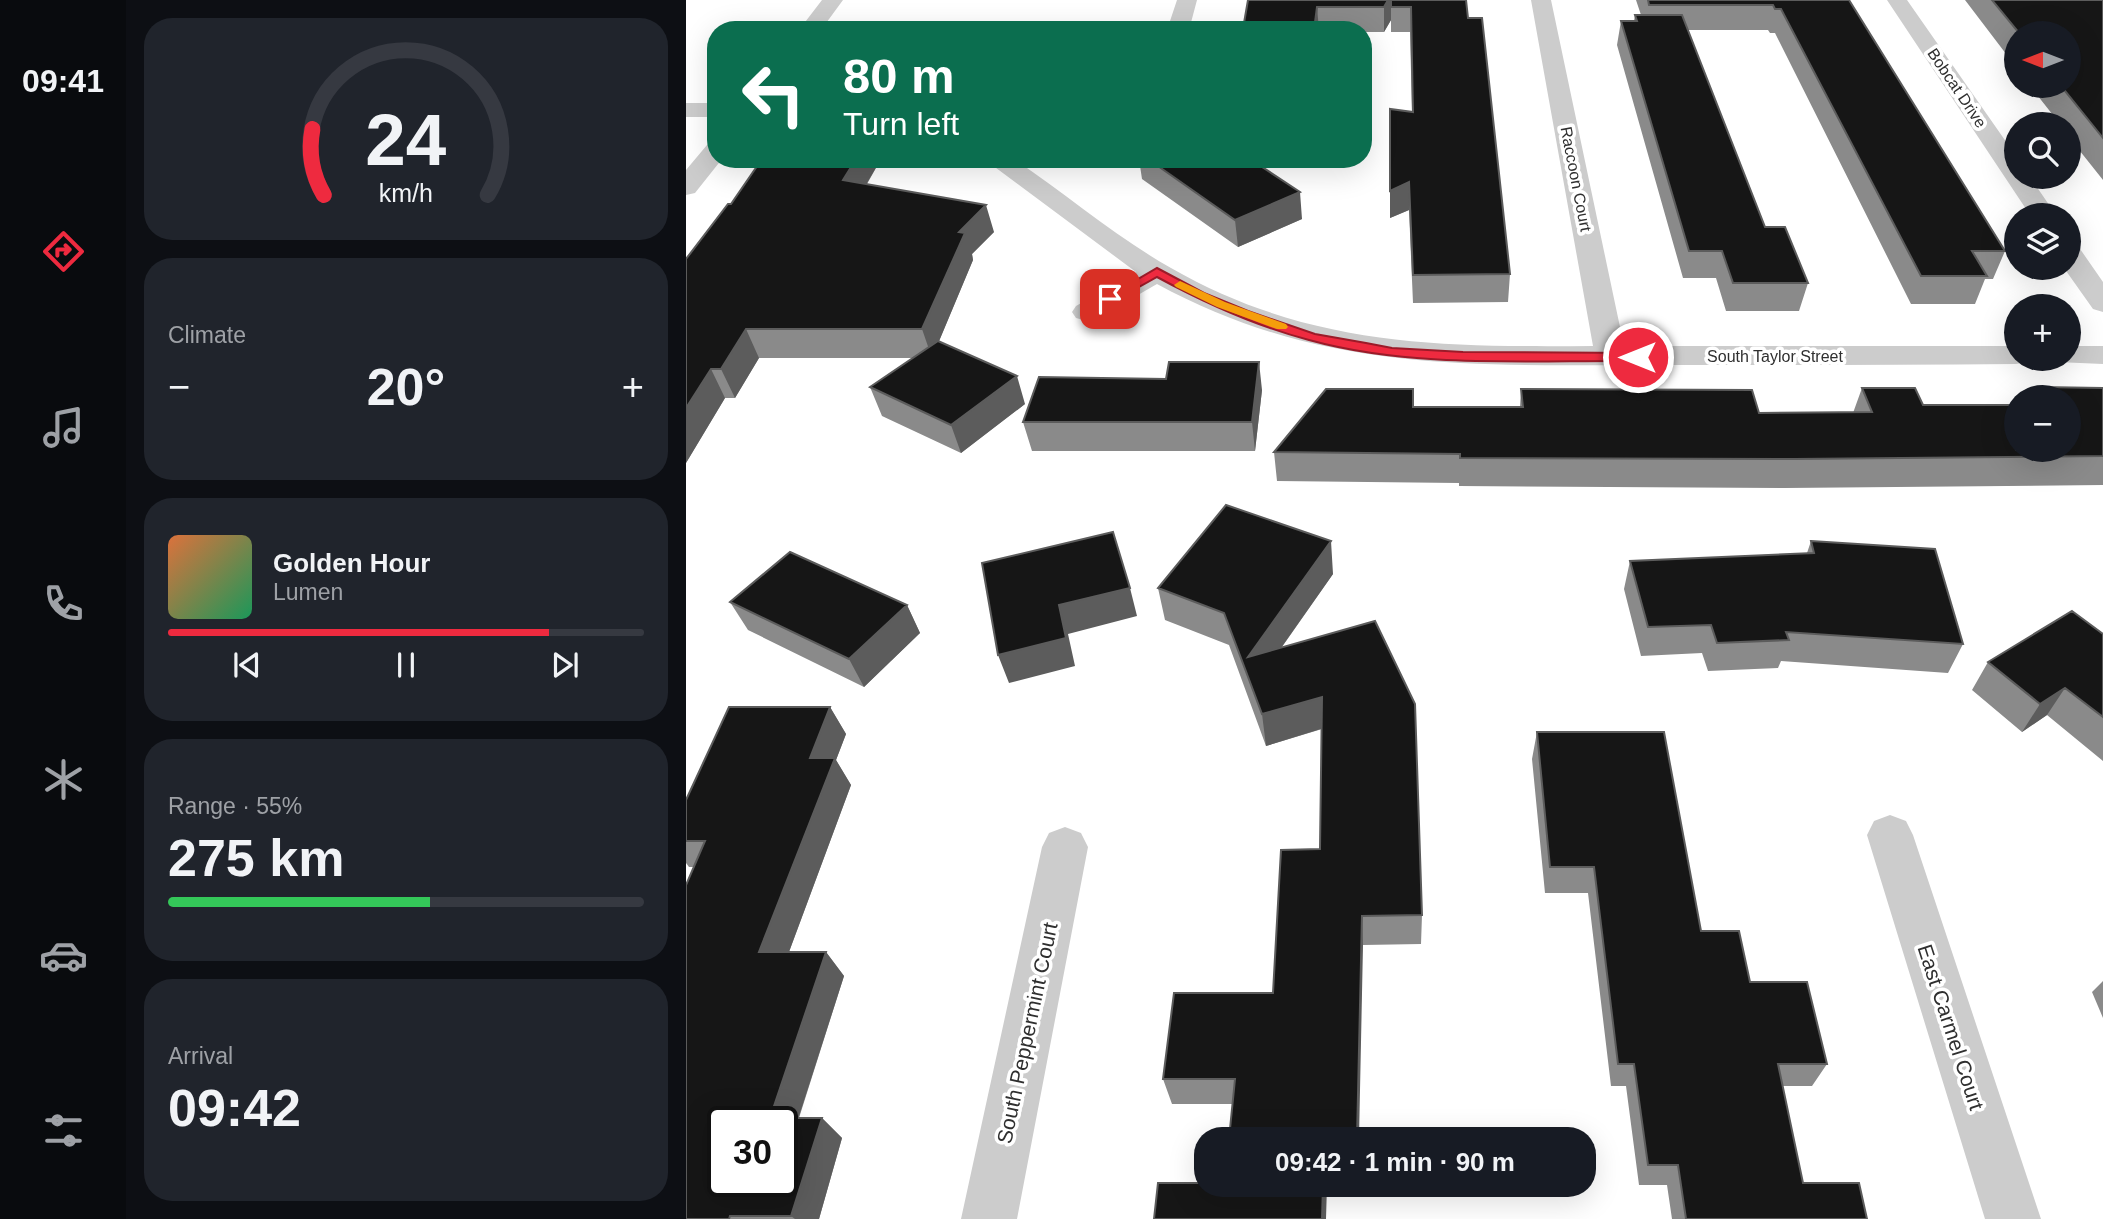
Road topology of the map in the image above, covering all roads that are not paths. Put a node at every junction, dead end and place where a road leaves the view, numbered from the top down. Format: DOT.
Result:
graph roads {
  1 [pos="833,0"];
  2 [pos="1188,0"];
  3 [pos="1541,0"];
  4 [pos="1897,0"];
  5 [pos="817,21"];
  6 [pos="1181,21"];
  7 [pos="686,110"];
  8 [pos="707,110"];
  9 [pos="2004,157"];
  10 [pos="707,161"];
  11 [pos="1021,168"];
  12 [pos="686,187"];
  13 [pos="2081,271"];
  14 [pos="1157,272"];
  15 [pos="2103,303"];
  16 [pos="1087,312"];
  17 [pos="2004,355"];
  18 [pos="2081,355"];
  19 [pos="2103,355"];
  20 [pos="1611,357"];
  21 [pos="1890,835"];
  22 [pos="1065,848"];
  23 [pos="989,1219"];
  24 [pos="2013,1219"];
  1 -- 5 [label="street"];
  2 -- 6 [label="street"];
  3 -- 20 [label="street, Raccoon Court"];
  4 -- 9 [label="street, Bobcat Drive"];
  7 -- 8 [label="street"];
  10 -- 12 [label="street"];
  11 -- 14 [label="street, South Taylor Street"];
  13 -- 15 [label="street"];
  14 -- 16 [label="street"];
  14 -- 20 [label="street, South Taylor Street"];
  17 -- 20 [label="street, South Taylor Street"];
  18 -- 19 [label="street"];
  21 -- 24 [label="street, East Carmel Court"];
  22 -- 23 [label="street, South Peppermint Court"];
}
